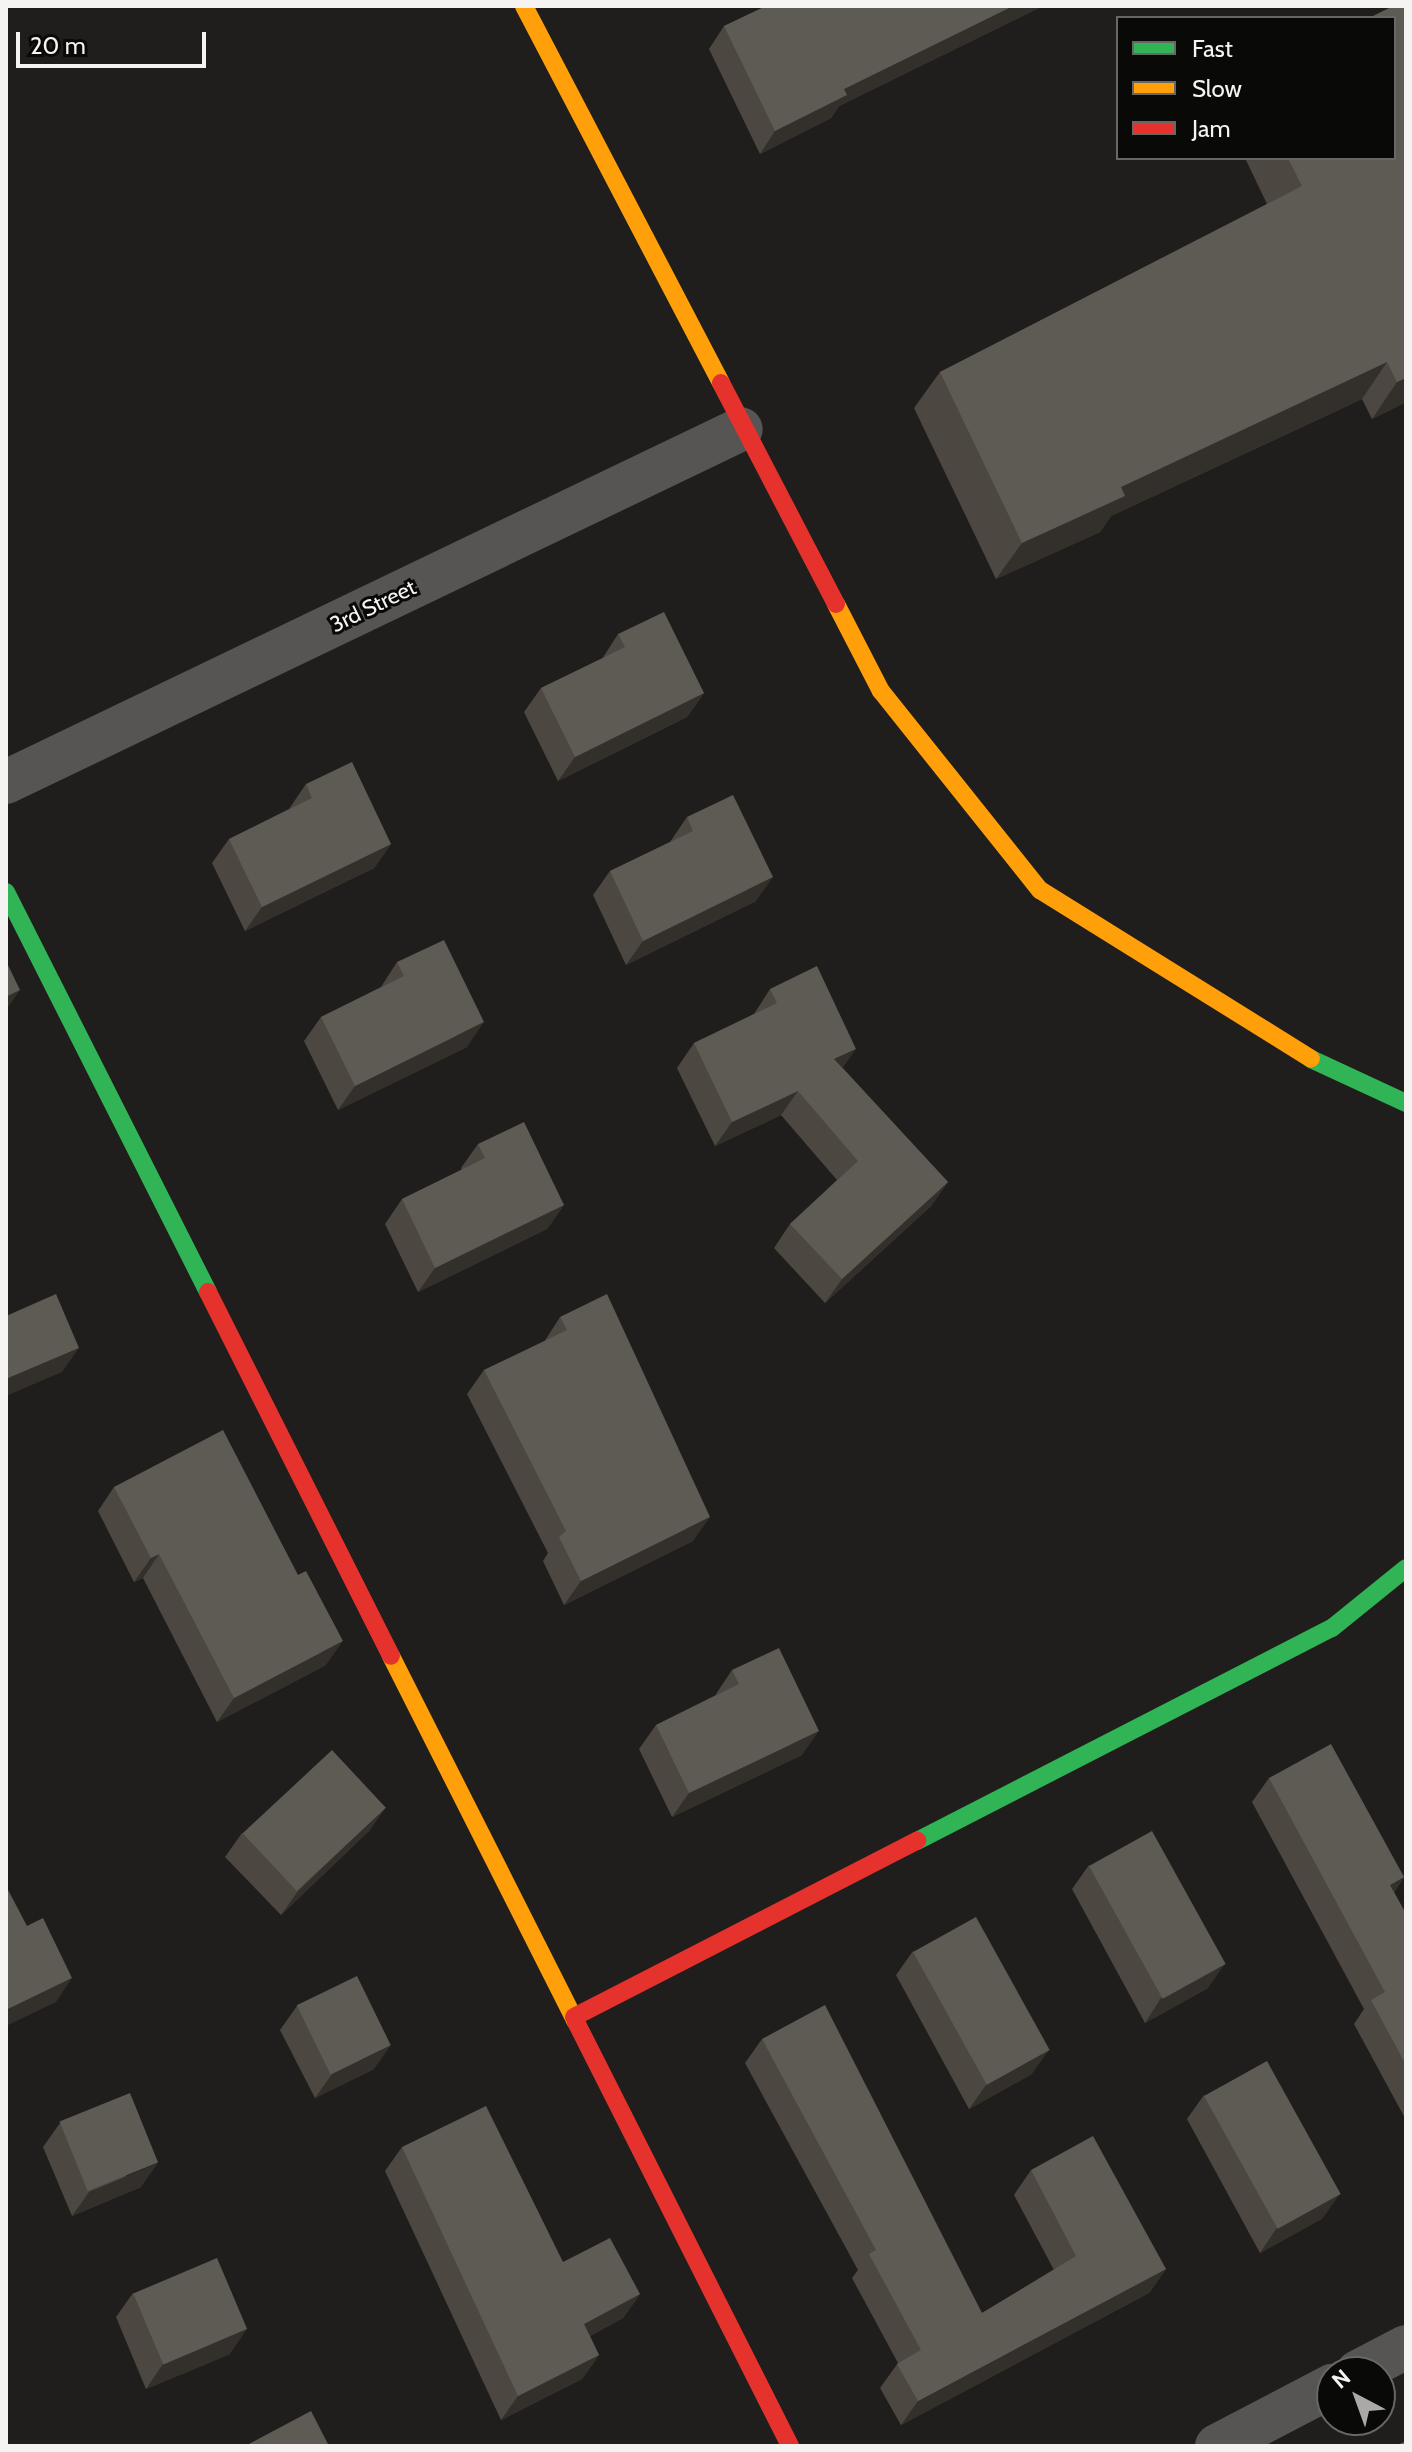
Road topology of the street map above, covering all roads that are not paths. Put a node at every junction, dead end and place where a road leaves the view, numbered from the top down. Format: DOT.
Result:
graph roads {
  1 [pos="524,6"];
  2 [pos="741,429"];
  3 [pos="6,782"];
  4 [pos="6,892"];
  5 [pos="1406,1103"];
  6 [pos="1406,1568"];
  7 [pos="574,2017"];
  8 [pos="1316,2394"];
  9 [pos="790,2446"];
  10 [pos="1217,2446"];
  1 -- 2 [label="street"];
  2 -- 3 [label="street, 3rd Street"];
  2 -- 5 [label="street"];
  4 -- 7 [label="street"];
  6 -- 7 [label="street"];
  7 -- 9 [label="street"];
  8 -- 10 [label="street"];
}
